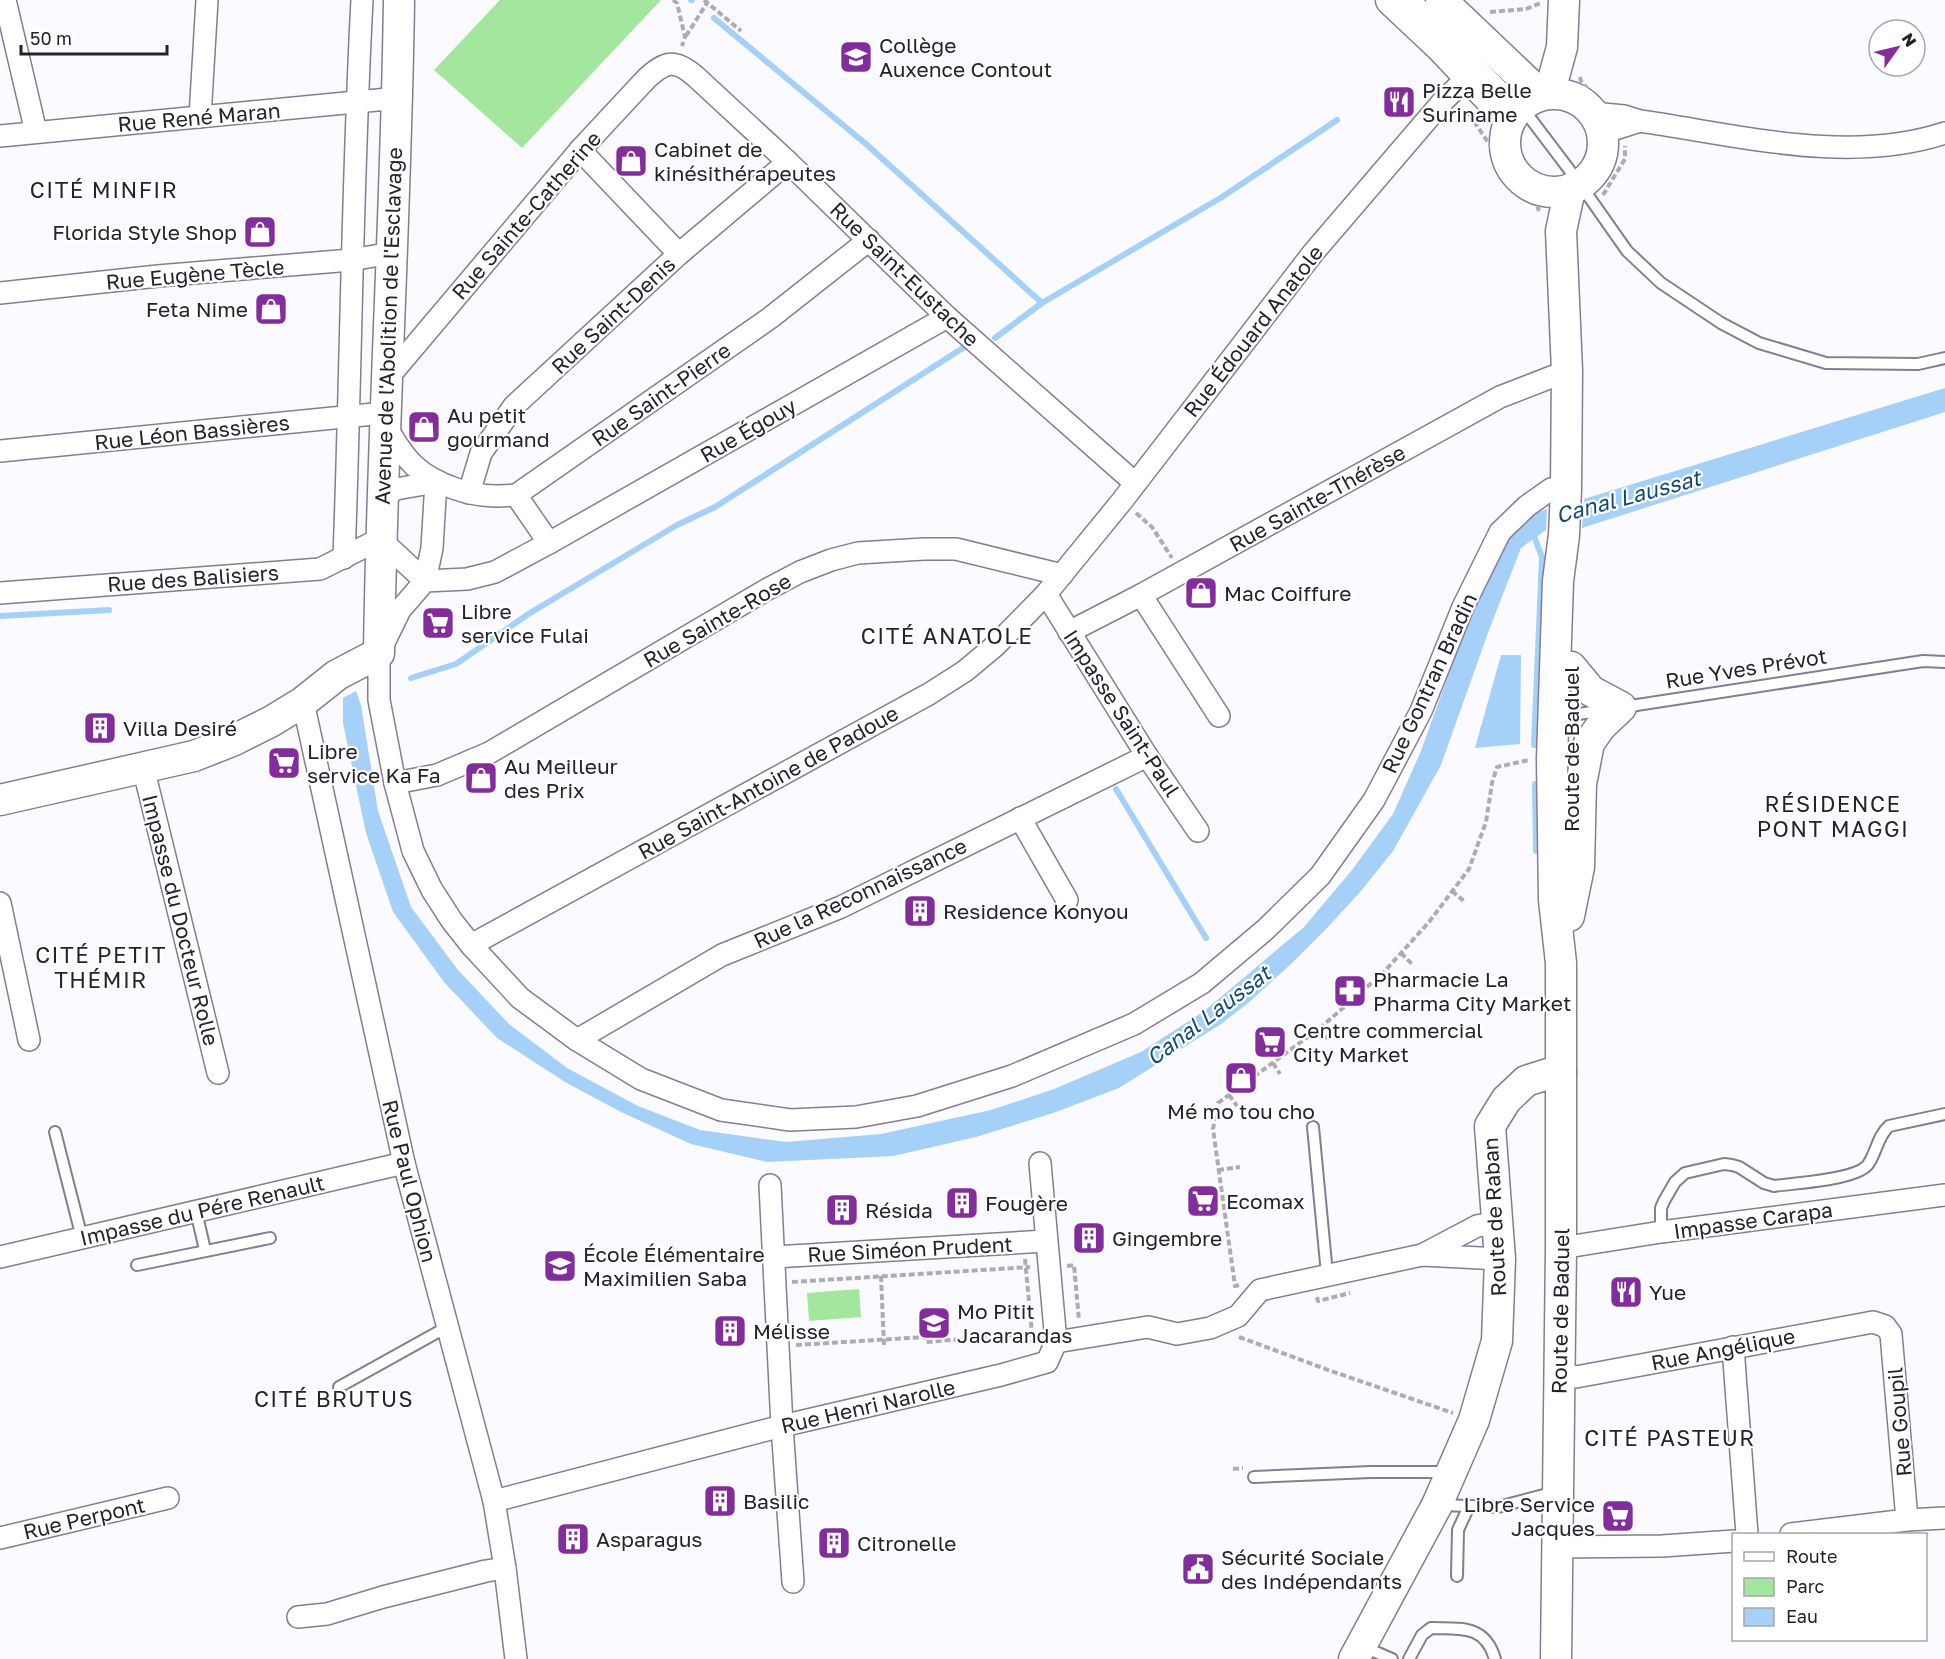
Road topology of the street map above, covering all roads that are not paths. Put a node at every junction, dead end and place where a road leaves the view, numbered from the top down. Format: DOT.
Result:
graph roads {
  1 [pos="5,0"];
  2 [pos="207,0"];
  3 [pos="362,0"];
  4 [pos="399,0"];
  5 [pos="1391,0"];
  6 [pos="1417,0"];
  7 [pos="1441,0"];
  8 [pos="1564,0"];
  9 [pos="676,64"];
  10 [pos="1468,76"];
  11 [pos="398,98"];
  12 [pos="357,102"];
  13 [pos="1569,111"];
  14 [pos="200,117"];
  15 [pos="36,132"];
  16 [pos="1945,133"];
  17 [pos="0,136"];
  18 [pos="580,150"];
  19 [pos="788,162"];
  20 [pos="1537,189"];
  21 [pos="1585,189"];
  22 [pos="1552,226"];
  23 [pos="869,240"];
  24 [pos="679,254"];
  25 [pos="390,258"];
  26 [pos="351,260"];
  27 [pos="0,293"];
  28 [pos="947,316"];
  29 [pos="1945,358"];
  30 [pos="1567,371"];
  31 [pos="385,380"];
  32 [pos="349,416"];
  33 [pos="384,418"];
  34 [pos="0,451"];
  35 [pos="436,482"];
  36 [pos="1135,483"];
  37 [pos="469,493"];
  38 [pos="1566,494"];
  39 [pos="516,495"];
  40 [pos="381,499"];
  41 [pos="1564,535"];
  42 [pos="380,539"];
  43 [pos="549,543"];
  44 [pos="344,558"];
  45 [pos="1062,575"];
  46 [pos="425,581"];
  47 [pos="0,593"];
  48 [pos="1046,594"];
  49 [pos="1141,595"];
  50 [pos="1069,632"];
  51 [pos="379,652"];
  52 [pos="1945,662"];
  53 [pos="1571,666"];
  54 [pos="303,702"];
  55 [pos="1621,707"];
  56 [pos="1563,714"];
  57 [pos="1219,717"];
  58 [pos="1147,756"];
  59 [pos="143,767"];
  60 [pos="395,783"];
  61 [pos="0,800"];
  62 [pos="1020,818"];
  63 [pos="1198,831"];
  64 [pos="1067,900"];
  65 [pos="0,903"];
  66 [pos="1569,916"];
  67 [pos="471,945"];
  68 [pos="1561,963"];
  69 [pos="29,1040"];
  70 [pos="577,1040"];
  71 [pos="218,1073"];
  72 [pos="1561,1073"];
  73 [pos="1945,1114"];
  74 [pos="1312,1127"];
  75 [pos="55,1132"];
  76 [pos="404,1163"];
  77 [pos="1040,1163"];
  78 [pos="770,1185"];
  79 [pos="1945,1195"];
  80 [pos="196,1211"];
  81 [pos="1498,1223"];
  82 [pos="1661,1232"];
  83 [pos="82,1238"];
  84 [pos="270,1238"];
  85 [pos="1046,1241"];
  86 [pos="1561,1248"];
  87 [pos="205,1250"];
  88 [pos="1422,1255"];
  89 [pos="0,1257"];
  90 [pos="774,1257"];
  91 [pos="1500,1259"];
  92 [pos="137,1265"];
  93 [pos="1327,1275"];
  94 [pos="1886,1326"];
  95 [pos="447,1327"];
  96 [pos="1048,1337"];
  97 [pos="1733,1347"];
  98 [pos="1560,1373"];
  99 [pos="339,1387"];
  100 [pos="782,1426"];
  101 [pos="1451,1472"];
  102 [pos="1254,1477"];
  103 [pos="1557,1491"];
  104 [pos="168,1498"];
  105 [pos="494,1501"];
  106 [pos="1437,1504"];
  107 [pos="1469,1506"];
  108 [pos="1945,1518"];
  109 [pos="1907,1520"];
  110 [pos="1747,1533"];
  111 [pos="1799,1533"];
  112 [pos="0,1538"];
  113 [pos="1732,1541"];
  114 [pos="1557,1547"];
  115 [pos="505,1568"];
  116 [pos="1458,1576"];
  117 [pos="793,1582"];
  118 [pos="298,1617"];
  119 [pos="1358,1652"];
  120 [pos="516,1659"];
  121 [pos="1392,1659"];
  122 [pos="1409,1659"];
  123 [pos="1495,1659"];
  124 [pos="1556,1659"];
  1 -- 15 [label="street"];
  2 -- 14 [label="street"];
  3 -- 12 [label="street, Avenue de l'Abolition de l'Esclavage"];
  4 -- 11 [label="main road, Avenue de l'Abolition de l'Esclavage"];
  5 -- 10 [label="main road"];
  6 -- 13 [label="lane"];
  7 -- 13 [label="main road"];
  8 -- 13 [label="main road"];
  9 -- 18 [label="street, Rue Sainte-Catherine"];
  9 -- 19 [label="street, Rue Saint-Eustache"];
  10 -- 13 [label="main road"];
  10 -- 36 [label="street, Rue Édouard Anatole"];
  11 -- 12 [label="street, Rue René Maran"];
  11 -- 25 [label="main road, Avenue de l'Abolition de l'Esclavage"];
  12 -- 14 [label="street, Rue René Maran"];
  12 -- 26 [label="street, Avenue de l'Abolition de l'Esclavage"];
  13 -- 16 [label="street"];
  13 -- 20 [label="main road, Route de Baduel"];
  13 -- 21 [label="lane"];
  13 -- 21 [label="main road"];
  14 -- 15 [label="street, Rue René Maran"];
  15 -- 17 [label="street, Rue René Maran"];
  18 -- 24 [label="street"];
  18 -- 31 [label="street, Rue Sainte-Catherine"];
  19 -- 23 [label="street, Rue Saint-Eustache"];
  19 -- 24 [label="street, Rue Saint-Denis"];
  20 -- 21 [label="main road"];
  20 -- 22 [label="main road, Route de Baduel"];
  21 -- 22 [label="main road, Route de Baduel"];
  21 -- 29 [label="lane"];
  22 -- 30 [label="main road, Route de Baduel"];
  23 -- 28 [label="street, Rue Saint-Eustache"];
  23 -- 39 [label="street, Rue Saint-Pierre"];
  24 -- 37 [label="street, Rue Saint-Denis"];
  25 -- 26 [label="street, Rue Eugène Tècle"];
  25 -- 31 [label="main road, Avenue de l'Abolition de l'Esclavage"];
  26 -- 27 [label="street, Rue Eugène Tècle"];
  26 -- 32 [label="street, Avenue de l'Abolition de l'Esclavage"];
  28 -- 36 [label="street, Rue Saint-Eustache"];
  28 -- 43 [label="street, Rue Égouy"];
  30 -- 38 [label="main road, Route de Baduel"];
  30 -- 49 [label="street, Rue Sainte-Thérèse"];
  31 -- 33 [label="main road, Avenue de l'Abolition de l'Esclavage"];
  32 -- 33 [label="street, Rue Léon Bassières"];
  32 -- 34 [label="street, Rue Léon Bassières"];
  32 -- 44 [label="street, Avenue de l'Abolition de l'Esclavage"];
  33 -- 35 [label="street"];
  33 -- 40 [label="main road, Avenue de l'Abolition de l'Esclavage"];
  35 -- 37 [label="street"];
  35 -- 40 [label="street"];
  35 -- 46 [label="street"];
  36 -- 45 [label="street, Rue Édouard Anatole"];
  37 -- 39 [label="street"];
  38 -- 41 [label="main road, Route de Baduel"];
  38 -- 70 [label="street, Rue Gontran Bradin"];
  39 -- 43 [label="street"];
  40 -- 42 [label="main road, Avenue de l'Abolition de l'Esclavage"];
  41 -- 53 [label="main road, Route de Baduel"];
  41 -- 56 [label="main road, Route de Baduel"];
  42 -- 44 [label="street, Rue des Balisiers"];
  42 -- 46 [label="street"];
  42 -- 51 [label="main road, Avenue de l'Abolition de l'Esclavage"];
  43 -- 46 [label="street, Rue Égouy"];
  44 -- 47 [label="street, Rue des Balisiers"];
  45 -- 48 [label="street, Rue Édouard Anatole"];
  45 -- 60 [label="street, Rue Sainte-Rose"];
  46 -- 51 [label="street"];
  48 -- 50 [label="street, Impasse Saint-Paul"];
  48 -- 67 [label="street, Rue Saint-Antoine de Padoue"];
  49 -- 50 [label="street, Rue Sainte-Thérèse"];
  49 -- 57 [label="street"];
  50 -- 58 [label="street, Impasse Saint-Paul"];
  51 -- 54 [label="main road"];
  51 -- 60 [label="street, Rue Gontran Bradin"];
  52 -- 55 [label="lane, Rue Yves Prévot"];
  53 -- 55 [label="main road"];
  53 -- 56 [label="main road, Route de Baduel"];
  54 -- 59 [label="main road"];
  54 -- 76 [label="street, Rue Paul Ophion"];
  55 -- 56 [label="lane, Rue Yves Prévot"];
  55 -- 66 [label="main road"];
  56 -- 66 [label="main road, Route de Baduel"];
  56 -- 68 [label="main road, Route de Baduel"];
  58 -- 62 [label="street, Rue la Reconnaissance"];
  58 -- 63 [label="street, Impasse Saint-Paul"];
  59 -- 61 [label="main road"];
  59 -- 71 [label="street, Impasse du Docteur Rolle"];
  60 -- 67 [label="street, Rue Gontran Bradin"];
  62 -- 64 [label="street"];
  62 -- 70 [label="street, Rue la Reconnaissance"];
  65 -- 69 [label="street"];
  66 -- 68 [label="main road, Route de Baduel"];
  67 -- 70 [label="street, Rue Gontran Bradin"];
  68 -- 72 [label="main road, Route de Baduel"];
  72 -- 81 [label="main road, Route de Raban"];
  72 -- 86 [label="main road, Route de Baduel"];
  73 -- 82 [label="lane"];
  74 -- 93 [label="lane"];
  75 -- 83 [label="lane"];
  76 -- 80 [label="street, Impasse du Pére Renault"];
  76 -- 95 [label="street, Rue Paul Ophion"];
  77 -- 85 [label="street"];
  78 -- 90 [label="street"];
  79 -- 82 [label="street, Impasse Carapa"];
  80 -- 83 [label="street, Impasse du Pére Renault"];
  80 -- 87 [label="lane"];
  81 -- 88 [label="street"];
  81 -- 91 [label="main road, Route de Raban"];
  82 -- 86 [label="street, Impasse Carapa"];
  83 -- 89 [label="street, Impasse du Pére Renault"];
  84 -- 87 [label="lane"];
  85 -- 90 [label="street, Rue Siméon Prudent"];
  85 -- 96 [label="street"];
  86 -- 98 [label="main road, Route de Baduel"];
  87 -- 92 [label="lane"];
  88 -- 91 [label="street"];
  88 -- 93 [label="street"];
  90 -- 100 [label="street"];
  91 -- 101 [label="main road, Route de Raban"];
  93 -- 96 [label="street"];
  94 -- 97 [label="street, Rue Angélique"];
  94 -- 109 [label="street, Rue Goupil"];
  95 -- 99 [label="lane"];
  95 -- 105 [label="street, Rue Paul Ophion"];
  96 -- 100 [label="street, Rue Henri Narolle"];
  97 -- 98 [label="street, Rue Angélique"];
  97 -- 110 [label="street"];
  98 -- 103 [label="main road, Route de Baduel"];
  100 -- 105 [label="street, Rue Henri Narolle"];
  100 -- 117 [label="street"];
  101 -- 102 [label="lane"];
  101 -- 106 [label="main road, Route de Raban"];
  103 -- 107 [label="lane"];
  103 -- 114 [label="main road, Route de Baduel"];
  104 -- 112 [label="street, Rue Perpont"];
  105 -- 115 [label="street, Rue Paul Ophion"];
  106 -- 107 [label="lane"];
  106 -- 119 [label="main road, Route de Raban"];
  107 -- 116 [label="lane"];
  108 -- 109 [label="street"];
  109 -- 111 [label="street"];
  113 -- 114 [label="street"];
  114 -- 124 [label="main road, Route de Baduel"];
  115 -- 118 [label="street"];
  115 -- 120 [label="street, Rue Paul Ophion"];
  119 -- 121 [label="lane"];
  122 -- 123 [label="lane"];
}
